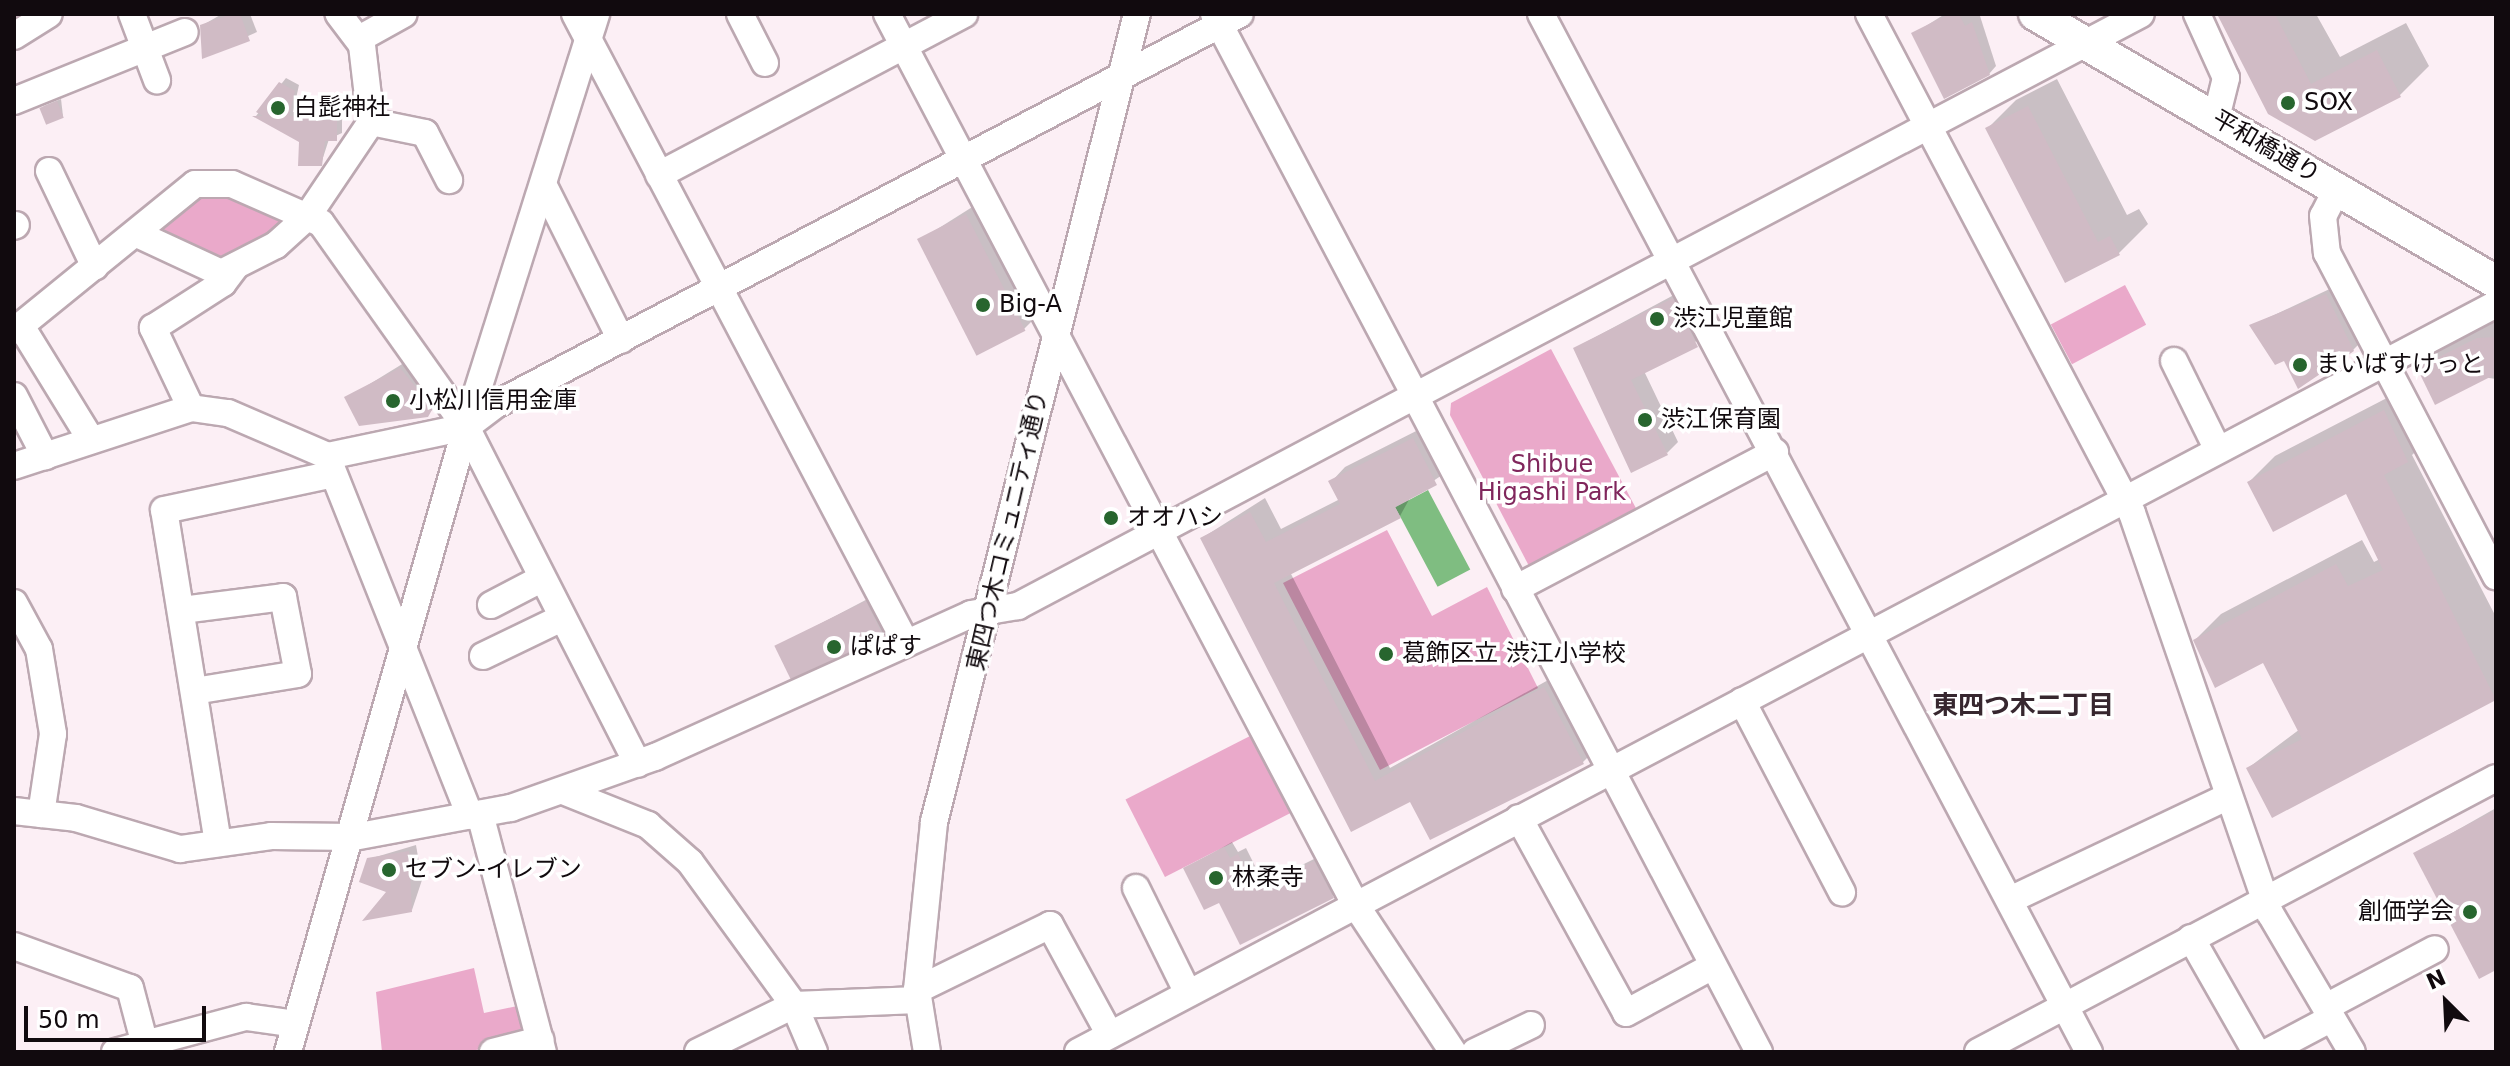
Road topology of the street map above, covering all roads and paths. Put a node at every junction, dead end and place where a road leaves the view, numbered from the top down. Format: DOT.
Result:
graph roads {
  1 [pos="49,14"];
  2 [pos="132,14"];
  3 [pos="339,14"];
  4 [pos="404,14"];
  5 [pos="575,14"];
  6 [pos="596,14"];
  7 [pos="740,14"];
  8 [pos="887,14"];
  9 [pos="964,14"];
  10 [pos="1137,14"];
  11 [pos="1541,14"];
  12 [pos="1869,14"];
  13 [pos="2035,14"];
  14 [pos="2141,14"];
  15 [pos="2197,14"];
  16 [pos="1224,18"];
  17 [pos="185,32"];
  18 [pos="14,36"];
  19 [pos="359,39"];
  20 [pos="588,40"];
  21 [pos="2085,43"];
  22 [pos="903,45"];
  23 [pos="143,50"];
  24 [pos="765,63"];
  25 [pos="1122,76"];
  26 [pos="157,80"];
  27 [pos="14,101"];
  28 [pos="2216,118"];
  29 [pos="371,122"];
  30 [pos="1928,125"];
  31 [pos="963,159"];
  32 [pos="49,171"];
  33 [pos="659,175"];
  34 [pos="449,180"];
  35 [pos="544,186"];
  36 [pos="2337,189"];
  37 [pos="307,217"];
  38 [pos="137,234"];
  39 [pos="1673,260"];
  40 [pos="236,266"];
  41 [pos="95,267"];
  42 [pos="2496,282"];
  43 [pos="719,289"];
  44 [pos="2496,304"];
  45 [pos="17,329"];
  46 [pos="1054,331"];
  47 [pos="621,340"];
  48 [pos="2174,361"];
  49 [pos="2384,363"];
  50 [pos="14,396"];
  51 [pos="1415,396"];
  52 [pos="191,408"];
  53 [pos="466,427"];
  54 [pos="91,440"];
  55 [pos="2218,450"];
  56 [pos="1775,452"];
  57 [pos="45,456"];
  58 [pos="14,466"];
  59 [pos="329,466"];
  60 [pos="2125,498"];
  61 [pos="1160,533"];
  62 [pos="2496,576"];
  63 [pos="541,579"];
  64 [pos="1515,589"];
  65 [pos="14,603"];
  66 [pos="491,605"];
  67 [pos="182,610"];
  68 [pos="987,612"];
  69 [pos="562,618"];
  70 [pos="1871,633"];
  71 [pos="906,643"];
  72 [pos="404,651"];
  73 [pos="483,656"];
  74 [pos="194,691"];
  75 [pos="1742,701"];
  76 [pos="638,764"];
  77 [pos="1611,770"];
  78 [pos="2496,778"];
  79 [pos="563,791"];
  80 [pos="2229,796"];
  81 [pos="14,811"];
  82 [pos="41,814"];
  83 [pos="475,815"];
  84 [pos="1519,818"];
  85 [pos="354,837"];
  86 [pos="218,843"];
  87 [pos="1136,888"];
  88 [pos="1842,892"];
  89 [pos="2010,900"];
  90 [pos="2265,900"];
  91 [pos="1355,904"];
  92 [pos="2191,938"];
  93 [pos="14,946"];
  94 [pos="2435,949"];
  95 [pos="1713,966"];
  96 [pos="1188,993"];
  97 [pos="917,995"];
  98 [pos="794,1005"];
  99 [pos="2065,1005"];
  100 [pos="2329,1012"];
  101 [pos="296,1024"];
  102 [pos="1531,1025"];
  103 [pos="144,1041"];
  104 [pos="1096,1045"];
  105 [pos="541,1046"];
  106 [pos="115,1052"];
  107 [pos="288,1052"];
  108 [pos="493,1052"];
  109 [pos="698,1052"];
  110 [pos="814,1052"];
  111 [pos="927,1052"];
  112 [pos="1453,1052"];
  113 [pos="1475,1052"];
  114 [pos="1759,1052"];
  115 [pos="1978,1052"];
  116 [pos="2089,1052"];
  117 [pos="2256,1052"];
  118 [pos="2268,1052"];
  119 [pos="2352,1052"];
  1 -- 18 [label="street"];
  2 -- 23 [label="street"];
  3 -- 19 [label="street"];
  4 -- 19 [label="street"];
  5 -- 20 [label="street"];
  6 -- 20 [label="street"];
  7 -- 24 [label="street"];
  8 -- 22 [label="street"];
  9 -- 22 [label="street"];
  10 -- 25 [label="street, 東四つ木コミュニティ通り"];
  11 -- 39 [label="street"];
  12 -- 30 [label="street"];
  13 -- 21 [label="main road, 平和橋通り"];
  14 -- 21 [label="street"];
  15 -- 28 [label="street"];
  16 -- 25 [label="street"];
  16 -- 51 [label="street"];
  17 -- 23 [label="street"];
  19 -- 29 [label="street"];
  20 -- 33 [label="street"];
  20 -- 35 [label="street"];
  21 -- 28 [label="main road, 平和橋通り"];
  21 -- 30 [label="street"];
  22 -- 31 [label="street"];
  22 -- 33 [label="street"];
  23 -- 26 [label="street"];
  23 -- 27 [label="street"];
  25 -- 31 [label="street"];
  25 -- 46 [label="street, 東四つ木コミュニティ通り"];
  28 -- 36 [label="main road, 平和橋通り"];
  29 -- 34 [label="street"];
  29 -- 37 [label="street"];
  30 -- 39 [label="street"];
  30 -- 60 [label="street"];
  31 -- 43 [label="street"];
  31 -- 46 [label="street"];
  32 -- 41 [label="street"];
  33 -- 43 [label="street"];
  35 -- 47 [label="street"];
  35 -- 53 [label="street"];
  36 -- 42 [label="main road, 平和橋通り"];
  36 -- 49 [label="street"];
  37 -- 38 [label="street"];
  37 -- 40 [label="street"];
  37 -- 53 [label="street"];
  38 -- 40 [label="street"];
  38 -- 41 [label="street"];
  39 -- 51 [label="street"];
  39 -- 56 [label="street"];
  40 -- 52 [label="street"];
  41 -- 45 [label="street"];
  43 -- 47 [label="street"];
  43 -- 71 [label="street"];
  44 -- 49 [label="street"];
  45 -- 54 [label="street"];
  46 -- 61 [label="street"];
  46 -- 68 [label="street, 東四つ木コミュニティ通り"];
  47 -- 53 [label="street"];
  48 -- 55 [label="street"];
  49 -- 55 [label="street"];
  49 -- 62 [label="street"];
  50 -- 57 [label="street"];
  51 -- 61 [label="street"];
  51 -- 64 [label="street"];
  52 -- 54 [label="street"];
  52 -- 59 [label="street"];
  53 -- 59 [label="street"];
  53 -- 63 [label="street"];
  53 -- 72 [label="street"];
  54 -- 57 [label="street"];
  55 -- 60 [label="street"];
  56 -- 64 [label="street"];
  56 -- 70 [label="street"];
  57 -- 58 [label="street"];
  59 -- 67 [label="street"];
  59 -- 72 [label="street"];
  60 -- 70 [label="street"];
  60 -- 80 [label="street"];
  61 -- 68 [label="street"];
  61 -- 91 [label="street"];
  63 -- 66 [label="street"];
  63 -- 69 [label="street"];
  64 -- 77 [label="street"];
  65 -- 82 [label="street"];
  67 -- 74 [label="street"];
  67 -- 74 [label="street"];
  68 -- 71 [label="street"];
  68 -- 97 [label="street, 東四つ木コミュニティ通り"];
  69 -- 73 [label="street"];
  69 -- 76 [label="street"];
  70 -- 75 [label="street"];
  70 -- 89 [label="street"];
  71 -- 76 [label="street"];
  72 -- 83 [label="street"];
  72 -- 85 [label="street"];
  74 -- 86 [label="street"];
  75 -- 77 [label="street"];
  75 -- 88 [label="street"];
  76 -- 79 [label="street"];
  77 -- 84 [label="street"];
  77 -- 95 [label="street"];
  78 -- 90 [label="street"];
  79 -- 83 [label="street"];
  79 -- 98 [label="street"];
  80 -- 89 [label="street"];
  80 -- 90 [label="street"];
  81 -- 82 [label="street"];
  82 -- 86 [label="street"];
  83 -- 85 [label="street"];
  83 -- 105 [label="street"];
  84 -- 91 [label="street"];
  84 -- 95 [label="street"];
  85 -- 86 [label="street"];
  85 -- 101 [label="street"];
  87 -- 96 [label="street"];
  89 -- 99 [label="street"];
  90 -- 92 [label="street"];
  90 -- 100 [label="street"];
  91 -- 96 [label="street"];
  91 -- 112 [label="street"];
  92 -- 99 [label="street"];
  92 -- 117 [label="street"];
  93 -- 103 [label="street"];
  94 -- 100 [label="street"];
  95 -- 114 [label="street"];
  96 -- 104 [label="street"];
  97 -- 98 [label="street"];
  97 -- 104 [label="street"];
  97 -- 111 [label="street, 東四つ木コミュニティ通り"];
  98 -- 109 [label="street"];
  98 -- 110 [label="street"];
  99 -- 115 [label="street"];
  99 -- 116 [label="street"];
  100 -- 118 [label="street"];
  100 -- 119 [label="street"];
  101 -- 103 [label="street"];
  101 -- 107 [label="street"];
  102 -- 113 [label="street"];
  103 -- 106 [label="street"];
  105 -- 108 [label="street"];
}
